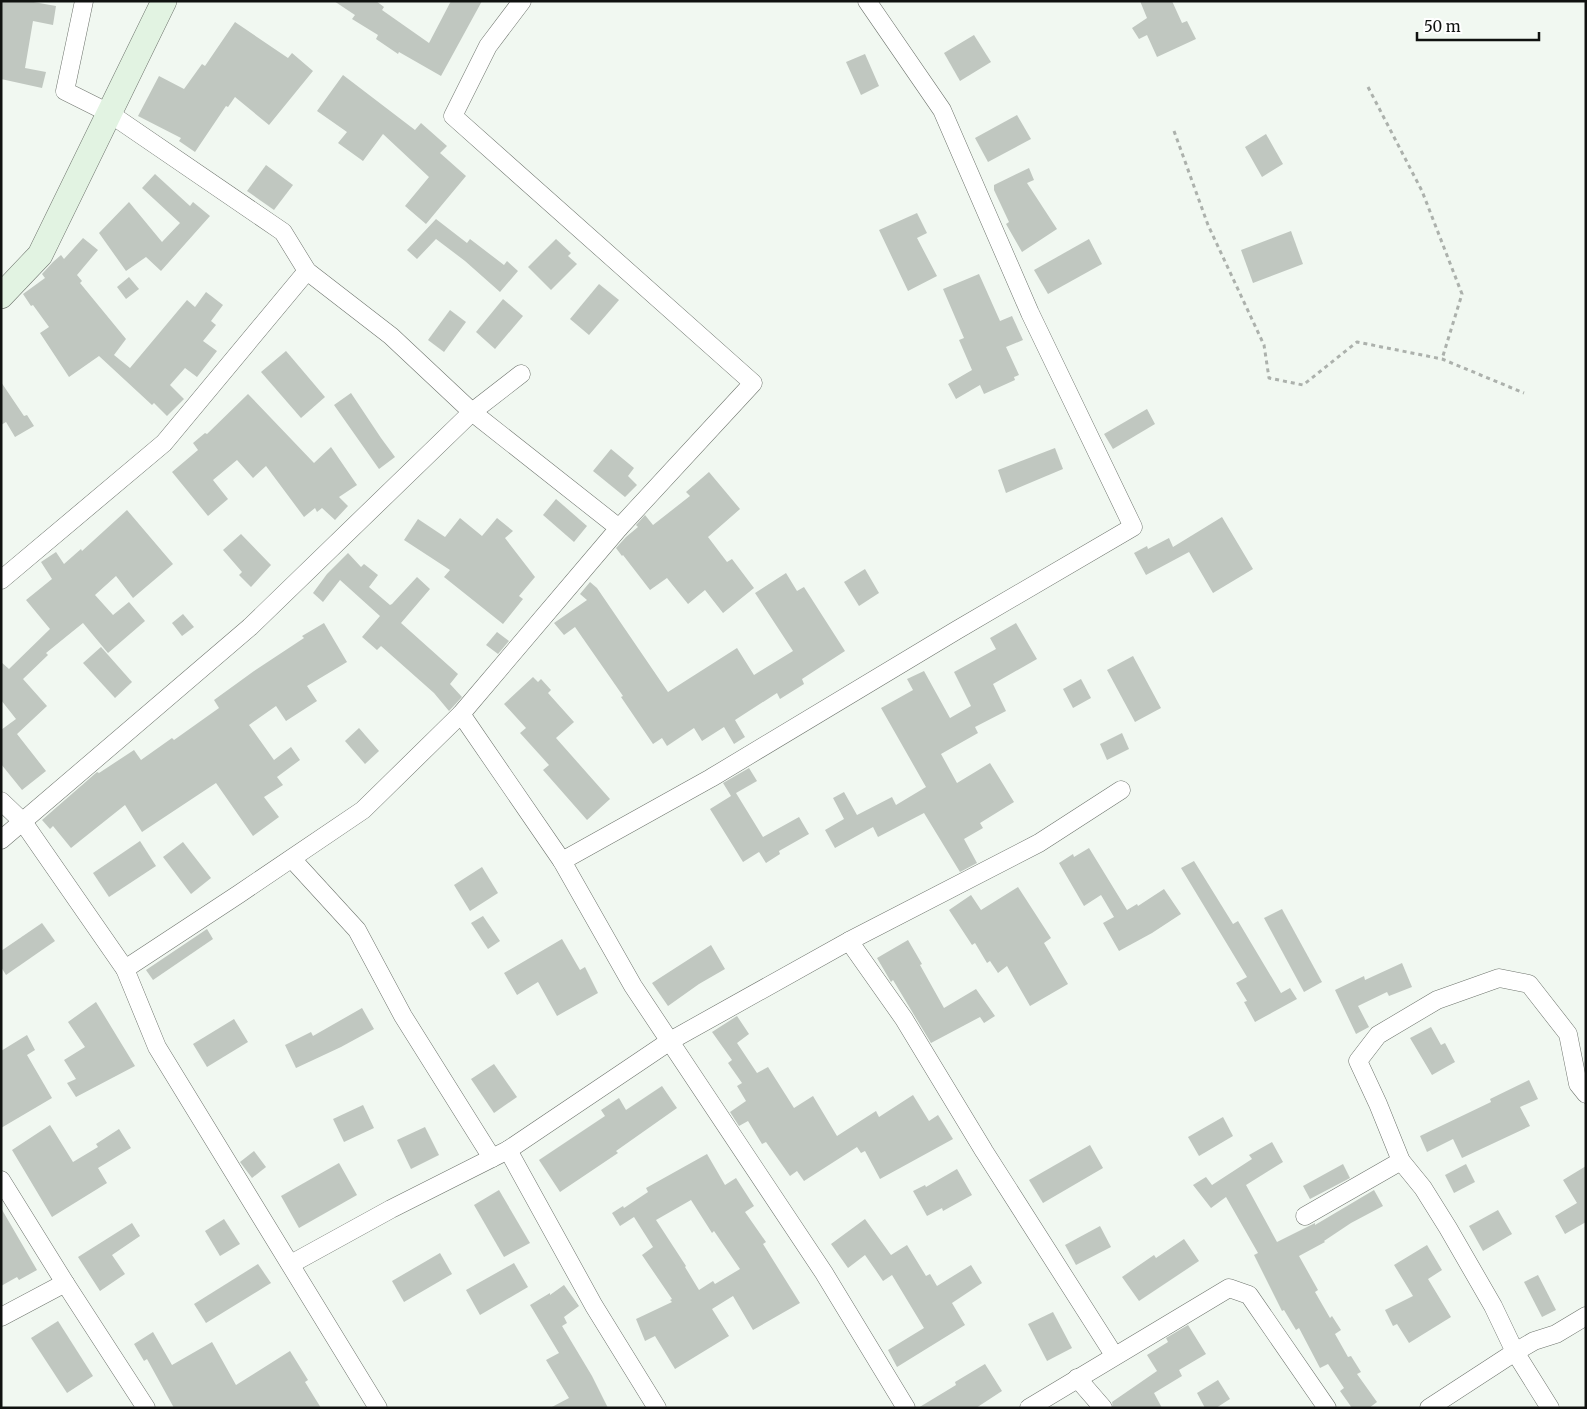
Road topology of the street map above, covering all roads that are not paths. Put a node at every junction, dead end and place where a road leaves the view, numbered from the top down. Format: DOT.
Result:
graph roads {
  1 [pos="84,1"];
  2 [pos="164,1"];
  3 [pos="522,1"];
  4 [pos="867,1"];
  5 [pos="109,113"];
  6 [pos="307,271"];
  7 [pos="1,296"];
  8 [pos="521,374"];
  9 [pos="472,412"];
  10 [pos="619,528"];
  11 [pos="1,580"];
  12 [pos="461,714"];
  13 [pos="1121,790"];
  14 [pos="1,801"];
  15 [pos="23,822"];
  16 [pos="1,840"];
  17 [pos="292,858"];
  18 [pos="562,861"];
  19 [pos="849,941"];
  20 [pos="125,969"];
  21 [pos="670,1041"];
  22 [pos="1586,1094"];
  23 [pos="508,1150"];
  24 [pos="492,1158"];
  25 [pos="1401,1162"];
  26 [pos="1,1180"];
  27 [pos="1305,1216"];
  28 [pos="291,1264"];
  29 [pos="65,1283"];
  30 [pos="1586,1316"];
  31 [pos="1,1317"];
  32 [pos="1515,1352"];
  33 [pos="1114,1355"];
  34 [pos="1077,1378"];
  35 [pos="146,1408"];
  36 [pos="378,1408"];
  37 [pos="657,1408"];
  38 [pos="906,1408"];
  39 [pos="1028,1408"];
  40 [pos="1102,1408"];
  41 [pos="1327,1408"];
  42 [pos="1429,1408"];
  43 [pos="1550,1408"];
  1 -- 5 [label="street"];
  2 -- 5 [label="street"];
  3 -- 10 [label="street"];
  4 -- 18 [label="street"];
  5 -- 6 [label="street"];
  5 -- 7 [label="street"];
  6 -- 9 [label="street"];
  6 -- 11 [label="street"];
  8 -- 9 [label="street"];
  9 -- 10 [label="street"];
  9 -- 15 [label="street"];
  10 -- 12 [label="street"];
  12 -- 17 [label="street"];
  12 -- 18 [label="street"];
  13 -- 19 [label="street"];
  14 -- 15 [label="street"];
  15 -- 16 [label="street"];
  15 -- 20 [label="street"];
  17 -- 20 [label="street"];
  17 -- 24 [label="street"];
  18 -- 21 [label="street"];
  19 -- 21 [label="street"];
  19 -- 33 [label="street"];
  20 -- 28 [label="street"];
  21 -- 23 [label="street"];
  21 -- 38 [label="street"];
  22 -- 25 [label="street"];
  23 -- 24 [label="street"];
  23 -- 37 [label="street"];
  24 -- 28 [label="street"];
  25 -- 27 [label="street"];
  25 -- 32 [label="street"];
  26 -- 29 [label="street"];
  28 -- 36 [label="street"];
  29 -- 31 [label="street"];
  29 -- 35 [label="street"];
  30 -- 32 [label="street"];
  32 -- 42 [label="street"];
  32 -- 43 [label="street"];
  33 -- 34 [label="street"];
  33 -- 41 [label="street"];
  34 -- 39 [label="street"];
  34 -- 40 [label="street"];
}
